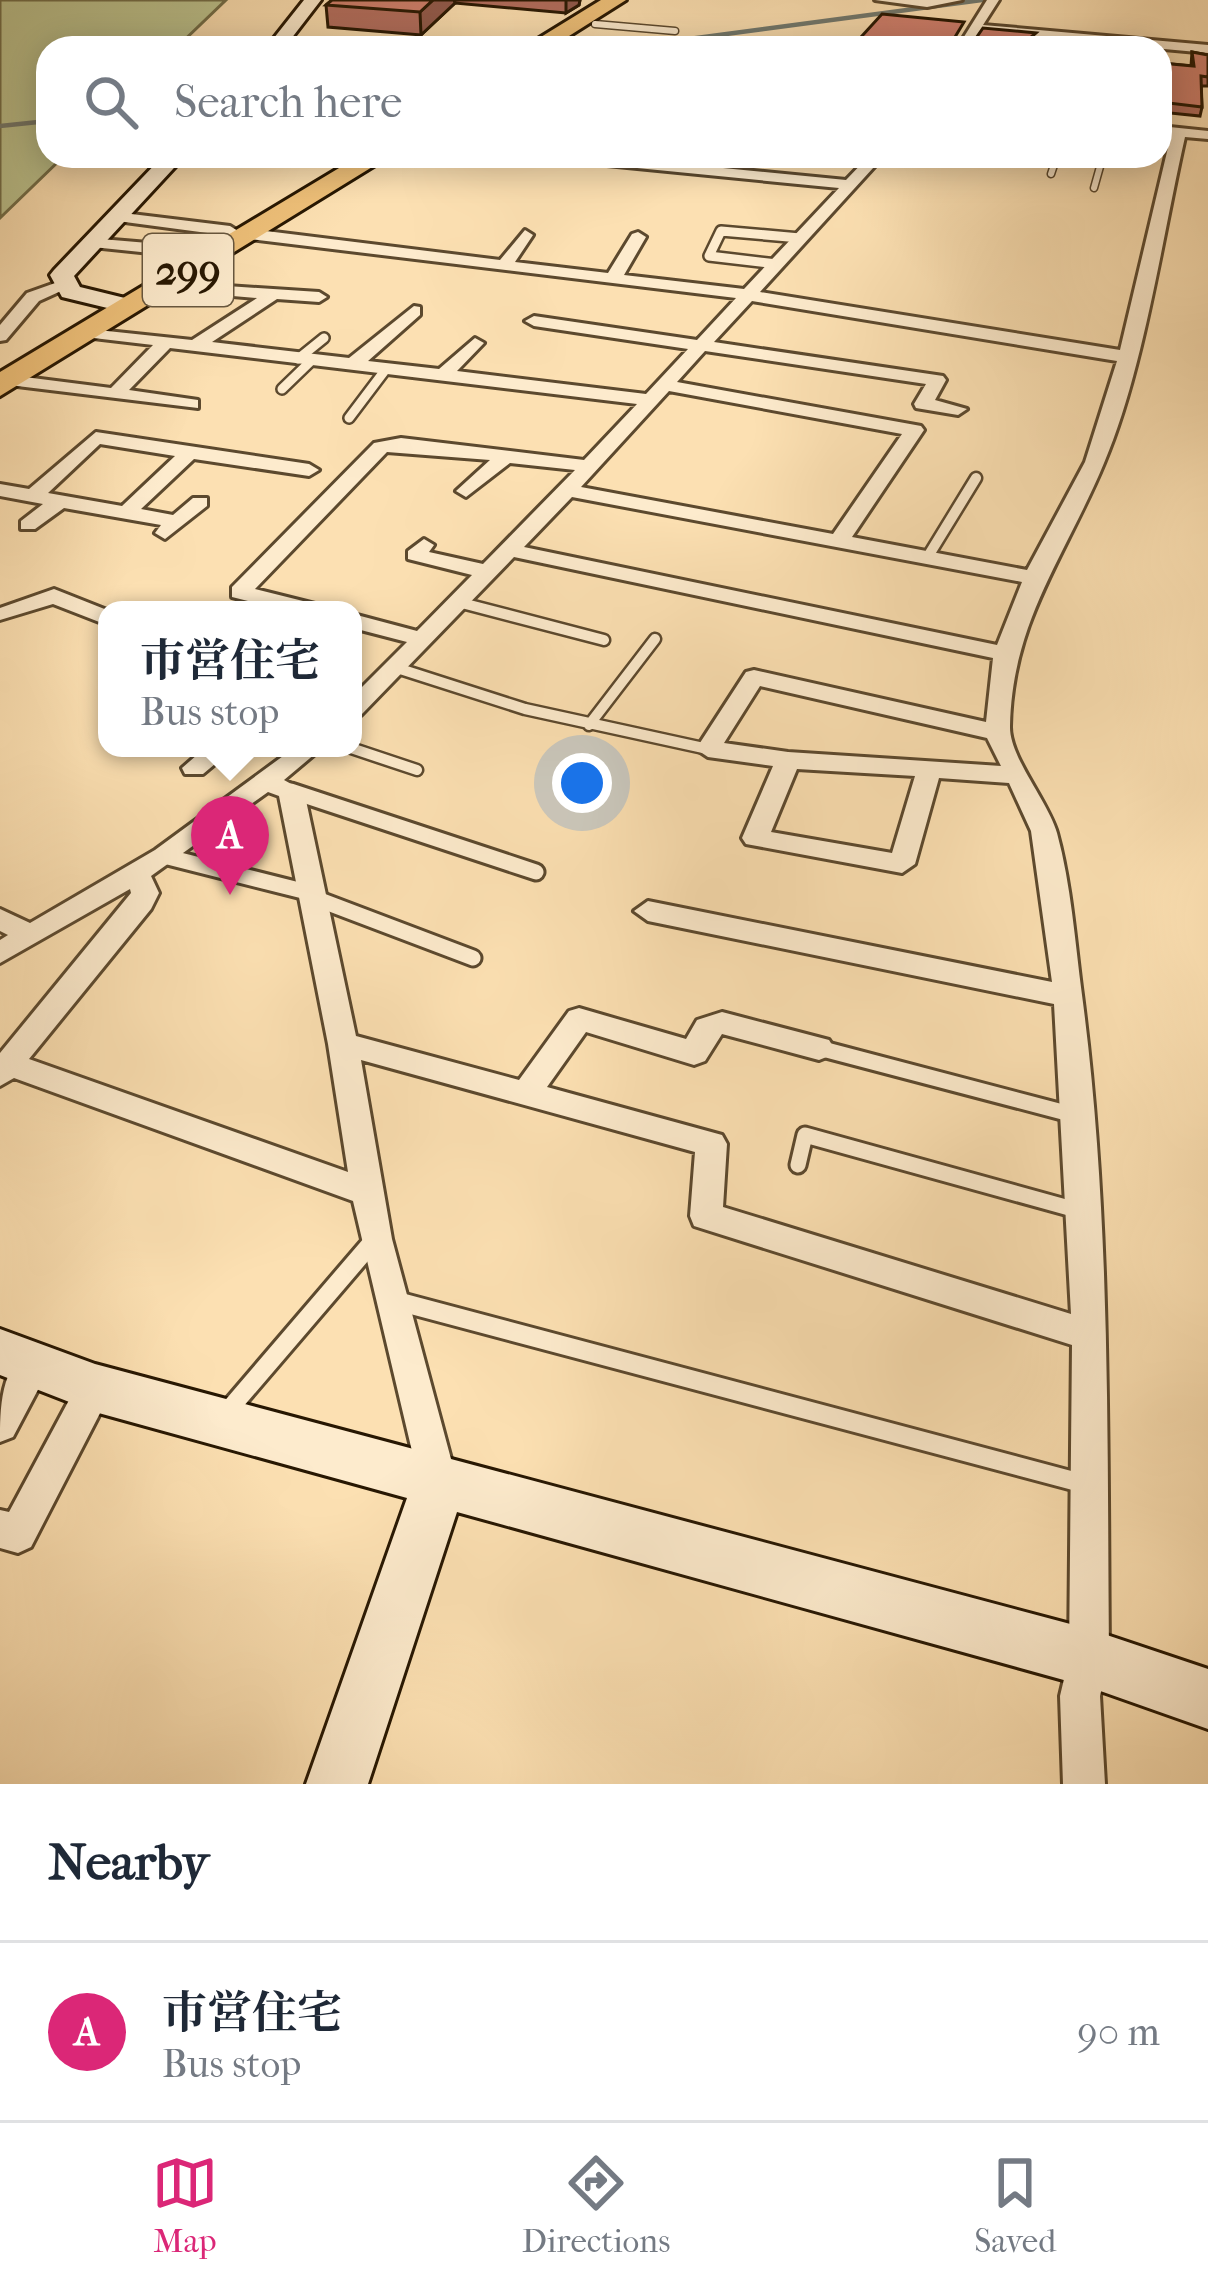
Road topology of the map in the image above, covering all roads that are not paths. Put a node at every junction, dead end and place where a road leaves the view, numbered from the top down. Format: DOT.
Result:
graph roads {
  1 [pos="313,0"];
  2 [pos="616,0"];
  3 [pos="636,0"];
  4 [pos="881,0"];
  5 [pos="956,0"];
  6 [pos="992,0"];
  7 [pos="595,25"];
  8 [pos="977,28"];
  9 [pos="675,31"];
  10 [pos="284,36"];
  11 [pos="554,36"];
  12 [pos="576,36"];
  13 [pos="972,36"];
  14 [pos="1065,36"];
  15 [pos="1172,46"];
  16 [pos="1208,49"];
  17 [pos="1182,132"];
  18 [pos="163,168"];
  19 [pos="337,168"];
  20 [pos="355,168"];
  21 [pos="678,168"];
  22 [pos="866,168"];
  23 [pos="1053,168"];
  24 [pos="1100,168"];
  25 [pos="1051,174"];
  26 [pos="850,185"];
  27 [pos="1094,188"];
  28 [pos="115,217"];
  29 [pos="240,232"];
  30 [pos="525,236"];
  31 [pos="638,237"];
  32 [pos="800,238"];
  33 [pos="89,243"];
  34 [pos="327,243"];
  35 [pos="160,249"];
  36 [pos="310,260"];
  37 [pos="474,262"];
  38 [pos="777,264"];
  39 [pos="505,265"];
  40 [pos="613,279"];
  41 [pos="459,283"];
  42 [pos="64,286"];
  43 [pos="227,291"];
  44 [pos="749,295"];
  45 [pos="271,296"];
  46 [pos="319,298"];
  47 [pos="118,304"];
  48 [pos="414,311"];
  49 [pos="533,321"];
  50 [pos="86,332"];
  51 [pos="0,336"];
  52 [pos="324,338"];
  53 [pos="165,343"];
  54 [pos="475,344"];
  55 [pos="704,344"];
  56 [pos="193,347"];
  57 [pos="1127,357"];
  58 [pos="305,359"];
  59 [pos="352,364"];
  60 [pos="386,369"];
  61 [pos="443,375"];
  62 [pos="3,378"];
  63 [pos="282,389"];
  64 [pos="657,392"];
  65 [pos="115,394"];
  66 [pos="191,404"];
  67 [pos="958,409"];
  68 [pos="350,418"];
  69 [pos="406,435"];
  70 [pos="191,451"];
  71 [pos="506,456"];
  72 [pos="593,462"];
  73 [pos="309,470"];
  74 [pos="976,478"];
  75 [pos="0,490"];
  76 [pos="567,490"];
  77 [pos="466,491"];
  78 [pos="34,495"];
  79 [pos="61,500"];
  80 [pos="200,502"];
  81 [pos="127,512"];
  82 [pos="28,526"];
  83 [pos="424,544"];
  84 [pos="837,544"];
  85 [pos="510,550"];
  86 [pos="927,558"];
  87 [pos="488,572"];
  88 [pos="1034,578"];
  89 [pos="276,601"];
  90 [pos="458,602"];
  91 [pos="4,614"];
  92 [pos="98,614"];
  93 [pos="362,623"];
  94 [pos="423,639"];
  95 [pos="655,639"];
  96 [pos="604,640"];
  97 [pos="1006,654"];
  98 [pos="397,668"];
  99 [pos="362,701"];
  100 [pos="589,725"];
  101 [pos="998,732"];
  102 [pos="709,749"];
  103 [pos="362,752"];
  104 [pos="209,757"];
  105 [pos="303,757"];
  106 [pos="788,760"];
  107 [pos="930,767"];
  108 [pos="194,768"];
  109 [pos="417,770"];
  110 [pos="1016,775"];
  111 [pos="279,787"];
  112 [pos="164,856"];
  113 [pos="536,872"];
  114 [pos="137,873"];
  115 [pos="311,895"];
  116 [pos="648,910"];
  117 [pos="0,919"];
  118 [pos="30,935"];
  119 [pos="0,953"];
  120 [pos="472,958"];
  121 [pos="1068,996"];
  122 [pos="343,1044"];
  123 [pos="819,1048"];
  124 [pos="5,1069"];
  125 [pos="526,1094"];
  126 [pos="1079,1117"];
  127 [pos="798,1165"];
  128 [pos="365,1192"];
  129 [pos="1085,1213"];
  130 [pos="375,1240"];
  131 [pos="389,1299"];
  132 [pos="1089,1336"];
  133 [pos="16,1359"];
  134 [pos="95,1388"];
  135 [pos="218,1422"];
  136 [pos="0,1425"];
  137 [pos="439,1485"];
  138 [pos="1090,1485"];
  139 [pos="0,1529"];
  140 [pos="1089,1658"];
  141 [pos="1208,1699"];
  142 [pos="337,1784"];
  143 [pos="1084,1784"];
  1 -- 10 [label="street"];
  2 -- 11 [label="highway"];
  3 -- 7 [label="highway"];
  4 -- 5 [label="street"];
  6 -- 8 [label="street"];
  7 -- 9 [label="lane"];
  7 -- 12 [label="highway"];
  8 -- 13 [label="street"];
  8 -- 14 [label="street"];
  15 -- 16 [label="street"];
  17 -- 57 [label="street"];
  18 -- 28 [label="street"];
  19 -- 29 [label="highway, 299"];
  20 -- 29 [label="highway, 299"];
  21 -- 26 [label="street"];
  22 -- 26 [label="street"];
  23 -- 25 [label="lane"];
  24 -- 27 [label="lane"];
  26 -- 32 [label="street"];
  28 -- 29 [label="street"];
  28 -- 33 [label="street"];
  29 -- 34 [label="street"];
  29 -- 47 [label="highway, 299"];
  30 -- 39 [label="street"];
  31 -- 40 [label="street"];
  32 -- 38 [label="street"];
  32 -- 38 [label="lane"];
  33 -- 35 [label="street"];
  33 -- 42 [label="street"];
  34 -- 36 [label="street"];
  34 -- 37 [label="street"];
  37 -- 39 [label="street"];
  37 -- 41 [label="street"];
  38 -- 44 [label="street"];
  39 -- 40 [label="street"];
  40 -- 44 [label="street"];
  42 -- 47 [label="street"];
  42 -- 51 [label="street"];
  43 -- 45 [label="street"];
  44 -- 55 [label="street"];
  44 -- 57 [label="street"];
  45 -- 46 [label="street"];
  45 -- 56 [label="street"];
  47 -- 50 [label="highway, 299"];
  47 -- 62 [label="highway, 299"];
  48 -- 59 [label="street"];
  49 -- 55 [label="street"];
  50 -- 53 [label="street"];
  50 -- 62 [label="highway, 299"];
  52 -- 58 [label="lane"];
  53 -- 56 [label="street"];
  53 -- 65 [label="street"];
  54 -- 61 [label="street"];
  55 -- 64 [label="street"];
  55 -- 67 [label="street"];
  56 -- 58 [label="street"];
  57 -- 88 [label="street"];
  58 -- 59 [label="street"];
  58 -- 63 [label="lane"];
  59 -- 60 [label="street"];
  60 -- 61 [label="street"];
  60 -- 68 [label="lane"];
  61 -- 64 [label="street"];
  62 -- 65 [label="street"];
  64 -- 72 [label="street"];
  64 -- 84 [label="street"];
  65 -- 66 [label="street"];
  69 -- 72 [label="street"];
  70 -- 73 [label="street"];
  70 -- 78 [label="street"];
  70 -- 81 [label="street"];
  71 -- 72 [label="street"];
  71 -- 77 [label="street"];
  71 -- 89 [label="street"];
  72 -- 76 [label="street"];
  74 -- 86 [label="lane"];
  75 -- 78 [label="street"];
  76 -- 84 [label="street"];
  76 -- 85 [label="street"];
  78 -- 79 [label="street"];
  79 -- 81 [label="street"];
  79 -- 82 [label="street"];
  80 -- 81 [label="street"];
  83 -- 87 [label="street"];
  84 -- 86 [label="street"];
  85 -- 87 [label="street"];
  85 -- 97 [label="street"];
  86 -- 88 [label="street"];
  87 -- 90 [label="street"];
  88 -- 97 [label="street"];
  90 -- 94 [label="street"];
  90 -- 96 [label="lane"];
  91 -- 92 [label="street"];
  93 -- 94 [label="street"];
  94 -- 98 [label="street"];
  95 -- 100 [label="lane"];
  97 -- 101 [label="street"];
  98 -- 99 [label="street"];
  98 -- 100 [label="lane"];
  100 -- 102 [label="lane"];
  101 -- 102 [label="street"];
  101 -- 110 [label="street"];
  102 -- 106 [label="street"];
  103 -- 109 [label="lane"];
  104 -- 108 [label="street"];
  105 -- 111 [label="street"];
  106 -- 107 [label="street"];
  106 -- 107 [label="street"];
  107 -- 110 [label="street"];
  110 -- 121 [label="street"];
  111 -- 112 [label="street"];
  111 -- 113 [label="lane"];
  111 -- 115 [label="street"];
  112 -- 114 [label="street"];
  112 -- 115 [label="lane"];
  114 -- 118 [label="street"];
  114 -- 124 [label="street"];
  115 -- 120 [label="lane"];
  115 -- 122 [label="street"];
  116 -- 121 [label="street"];
  117 -- 118 [label="street"];
  118 -- 119 [label="street"];
  121 -- 126 [label="street"];
  122 -- 125 [label="street"];
  122 -- 128 [label="street"];
  123 -- 125 [label="street"];
  123 -- 126 [label="lane"];
  124 -- 128 [label="street"];
  125 -- 132 [label="street"];
  126 -- 129 [label="street"];
  127 -- 129 [label="lane"];
  128 -- 130 [label="street"];
  129 -- 132 [label="street"];
  130 -- 131 [label="street"];
  130 -- 135 [label="lane"];
  131 -- 137 [label="street"];
  131 -- 138 [label="lane"];
  132 -- 138 [label="street"];
  133 -- 134 [label="street"];
  133 -- 136 [label="street"];
  134 -- 135 [label="street"];
  134 -- 139 [label="street"];
  135 -- 137 [label="street"];
  137 -- 140 [label="street"];
  137 -- 142 [label="street"];
  138 -- 140 [label="street"];
  140 -- 141 [label="street"];
  140 -- 143 [label="street"];
}
